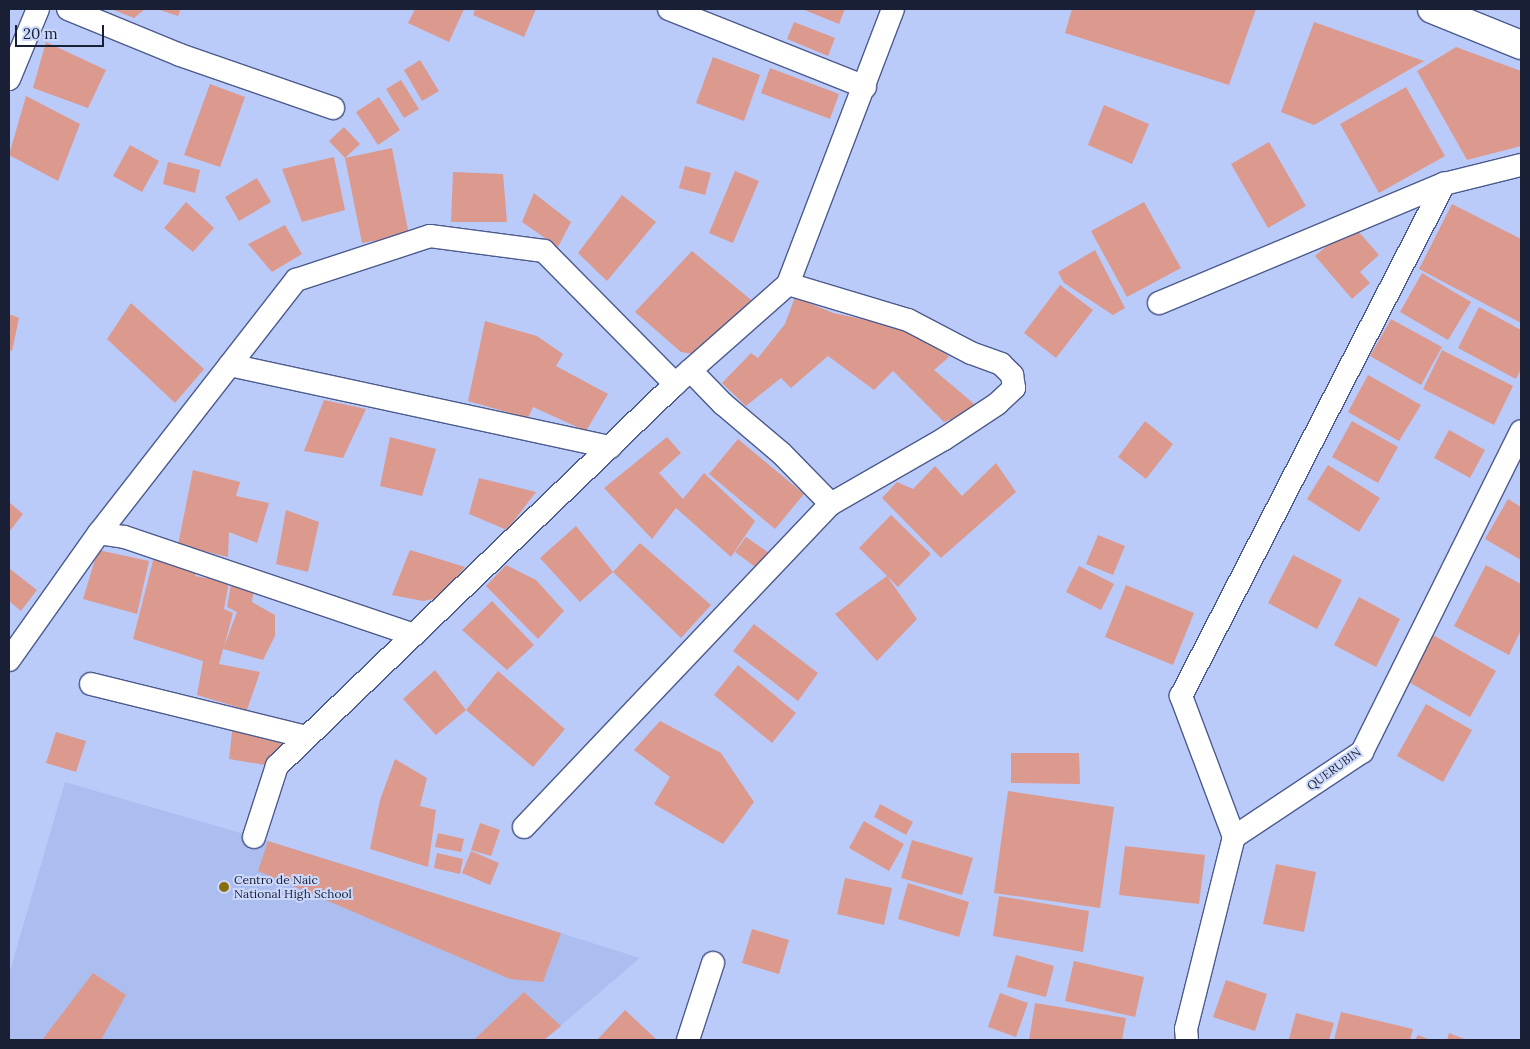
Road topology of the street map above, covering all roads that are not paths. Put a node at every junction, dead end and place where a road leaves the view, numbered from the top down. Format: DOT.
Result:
graph roads {
  1 [pos="38,9"];
  2 [pos="68,9"];
  3 [pos="669,9"];
  4 [pos="893,9"];
  5 [pos="1432,9"];
  6 [pos="1521,45"];
  7 [pos="9,79"];
  8 [pos="865,87"];
  9 [pos="333,108"];
  10 [pos="1521,165"];
  11 [pos="1444,184"];
  12 [pos="788,284"];
  13 [pos="1159,303"];
  14 [pos="230,365"];
  15 [pos="683,377"];
  16 [pos="1521,431"];
  17 [pos="610,447"];
  18 [pos="832,504"];
  19 [pos="99,533"];
  20 [pos="414,635"];
  21 [pos="9,660"];
  22 [pos="91,684"];
  23 [pos="308,737"];
  24 [pos="524,827"];
  25 [pos="1234,836"];
  26 [pos="254,837"];
  27 [pos="712,963"];
  28 [pos="688,1040"];
  29 [pos="1187,1040"];
  1 -- 7 [label="street"];
  2 -- 9 [label="street"];
  3 -- 8 [label="street"];
  4 -- 8 [label="street"];
  5 -- 6 [label="main road"];
  8 -- 12 [label="street"];
  10 -- 11 [label="street"];
  11 -- 13 [label="street"];
  11 -- 25 [label="street"];
  12 -- 15 [label="street"];
  12 -- 18 [label="street"];
  14 -- 15 [label="street"];
  14 -- 17 [label="street"];
  14 -- 19 [label="street"];
  15 -- 17 [label="street"];
  15 -- 18 [label="street"];
  16 -- 25 [label="street, QUERUBIN"];
  17 -- 20 [label="street"];
  18 -- 24 [label="street"];
  19 -- 20 [label="street"];
  19 -- 21 [label="street"];
  20 -- 23 [label="street"];
  22 -- 23 [label="street"];
  23 -- 26 [label="street"];
  25 -- 29 [label="street"];
  27 -- 28 [label="street"];
}
